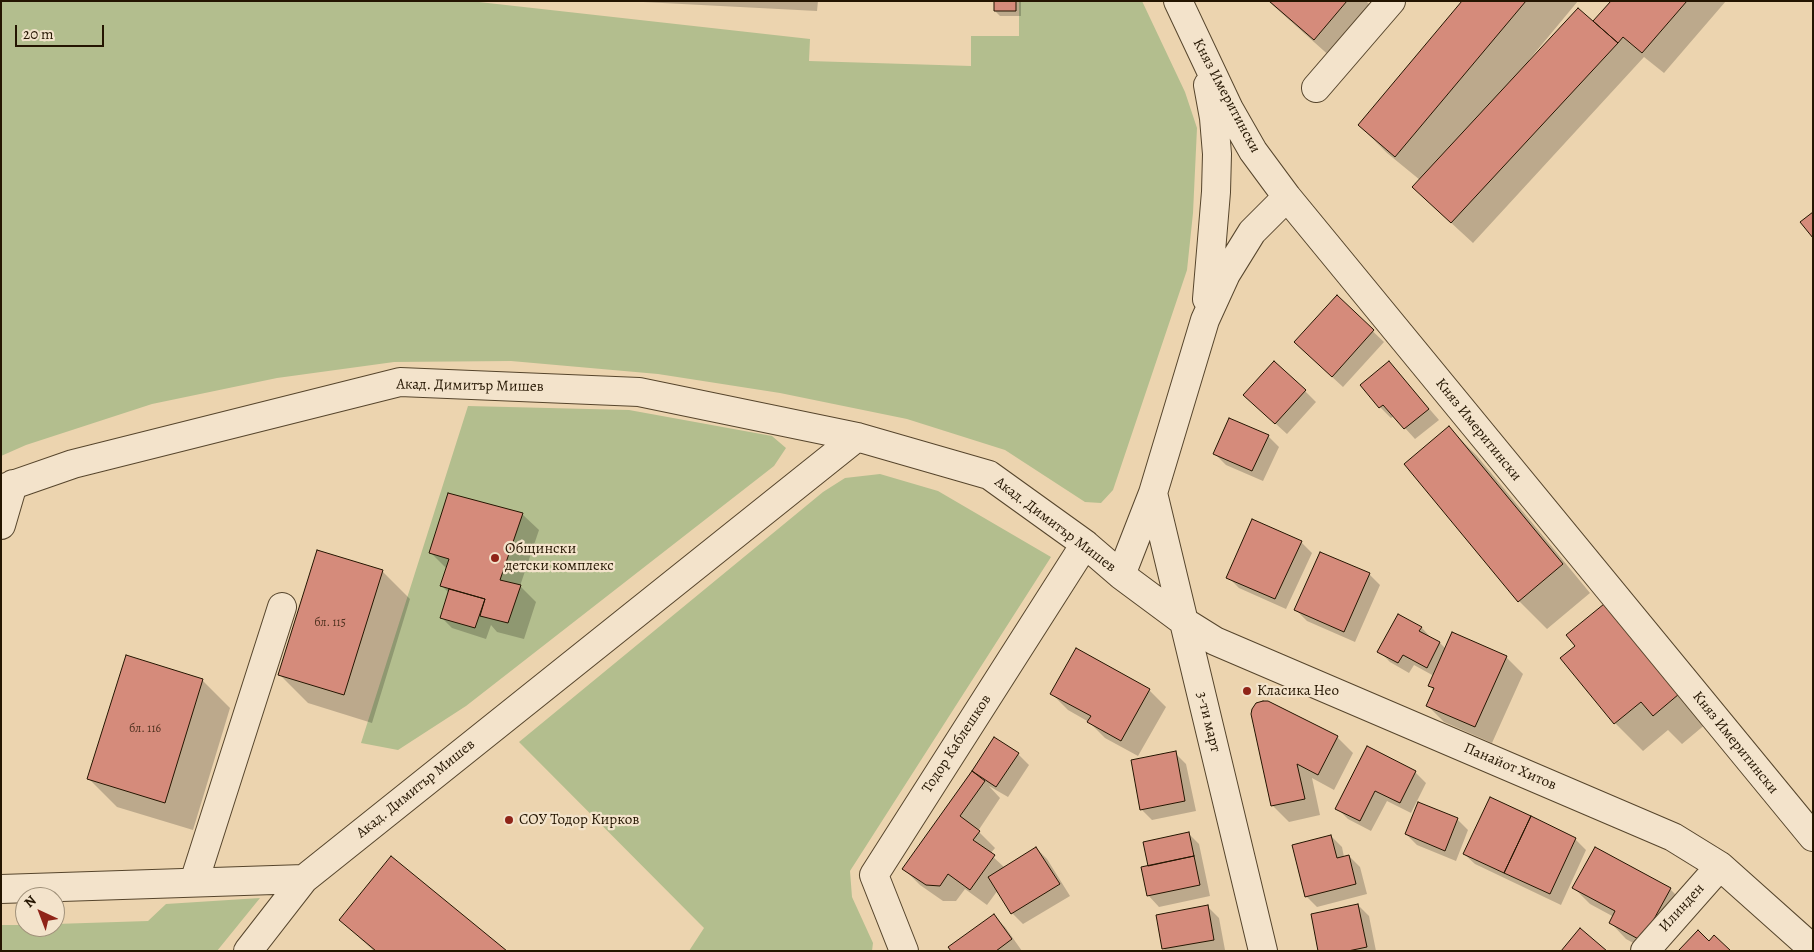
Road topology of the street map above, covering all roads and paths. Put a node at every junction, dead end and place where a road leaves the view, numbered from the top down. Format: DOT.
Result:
graph roads {
  1 [pos="1178,1"];
  2 [pos="1392,1"];
  3 [pos="1203,53"];
  4 [pos="1316,88"];
  5 [pos="1287,197"];
  6 [pos="1205,320"];
  7 [pos="858,437"];
  8 [pos="7,486"];
  9 [pos="1153,493"];
  10 [pos="1,525"];
  11 [pos="1085,544"];
  12 [pos="1121,575"];
  13 [pos="282,607"];
  14 [pos="1183,621"];
  15 [pos="1813,837"];
  16 [pos="1720,866"];
  17 [pos="304,879"];
  18 [pos="194,882"];
  19 [pos="1,889"];
  20 [pos="1813,949"];
  21 [pos="248,951"];
  22 [pos="904,951"];
  23 [pos="1263,951"];
  24 [pos="1645,951"];
  1 -- 3 [label="street, Княз Имеритински"];
  2 -- 4 [label="street"];
  3 -- 5 [label="street, Княз Имеритински"];
  3 -- 6 [label="street"];
  5 -- 6 [label="street"];
  5 -- 15 [label="street, Княз Имеритински"];
  6 -- 9 [label="street, 3-ти март"];
  7 -- 8 [label="street, Акад. Димитър Мишев"];
  7 -- 11 [label="street, Акад. Димитър Мишев"];
  7 -- 17 [label="street, Акад. Димитър Мишев"];
  8 -- 10 [label="street"];
  9 -- 12 [label="street, 3-ти март"];
  9 -- 14 [label="street, 3-ти март"];
  11 -- 12 [label="street, Акад. Димитър Мишев"];
  11 -- 22 [label="street, Тодор Каблешков"];
  12 -- 14 [label="street, Акад. Димитър Мишев"];
  13 -- 18 [label="street"];
  14 -- 16 [label="street, Панайот Хитов"];
  14 -- 23 [label="street, 3-ти март"];
  16 -- 20 [label="street, Панайот Хитов"];
  16 -- 24 [label="street, Илинден"];
  17 -- 18 [label="street"];
  17 -- 21 [label="street, Акад. Димитър Мишев"];
  18 -- 19 [label="street"];
}
